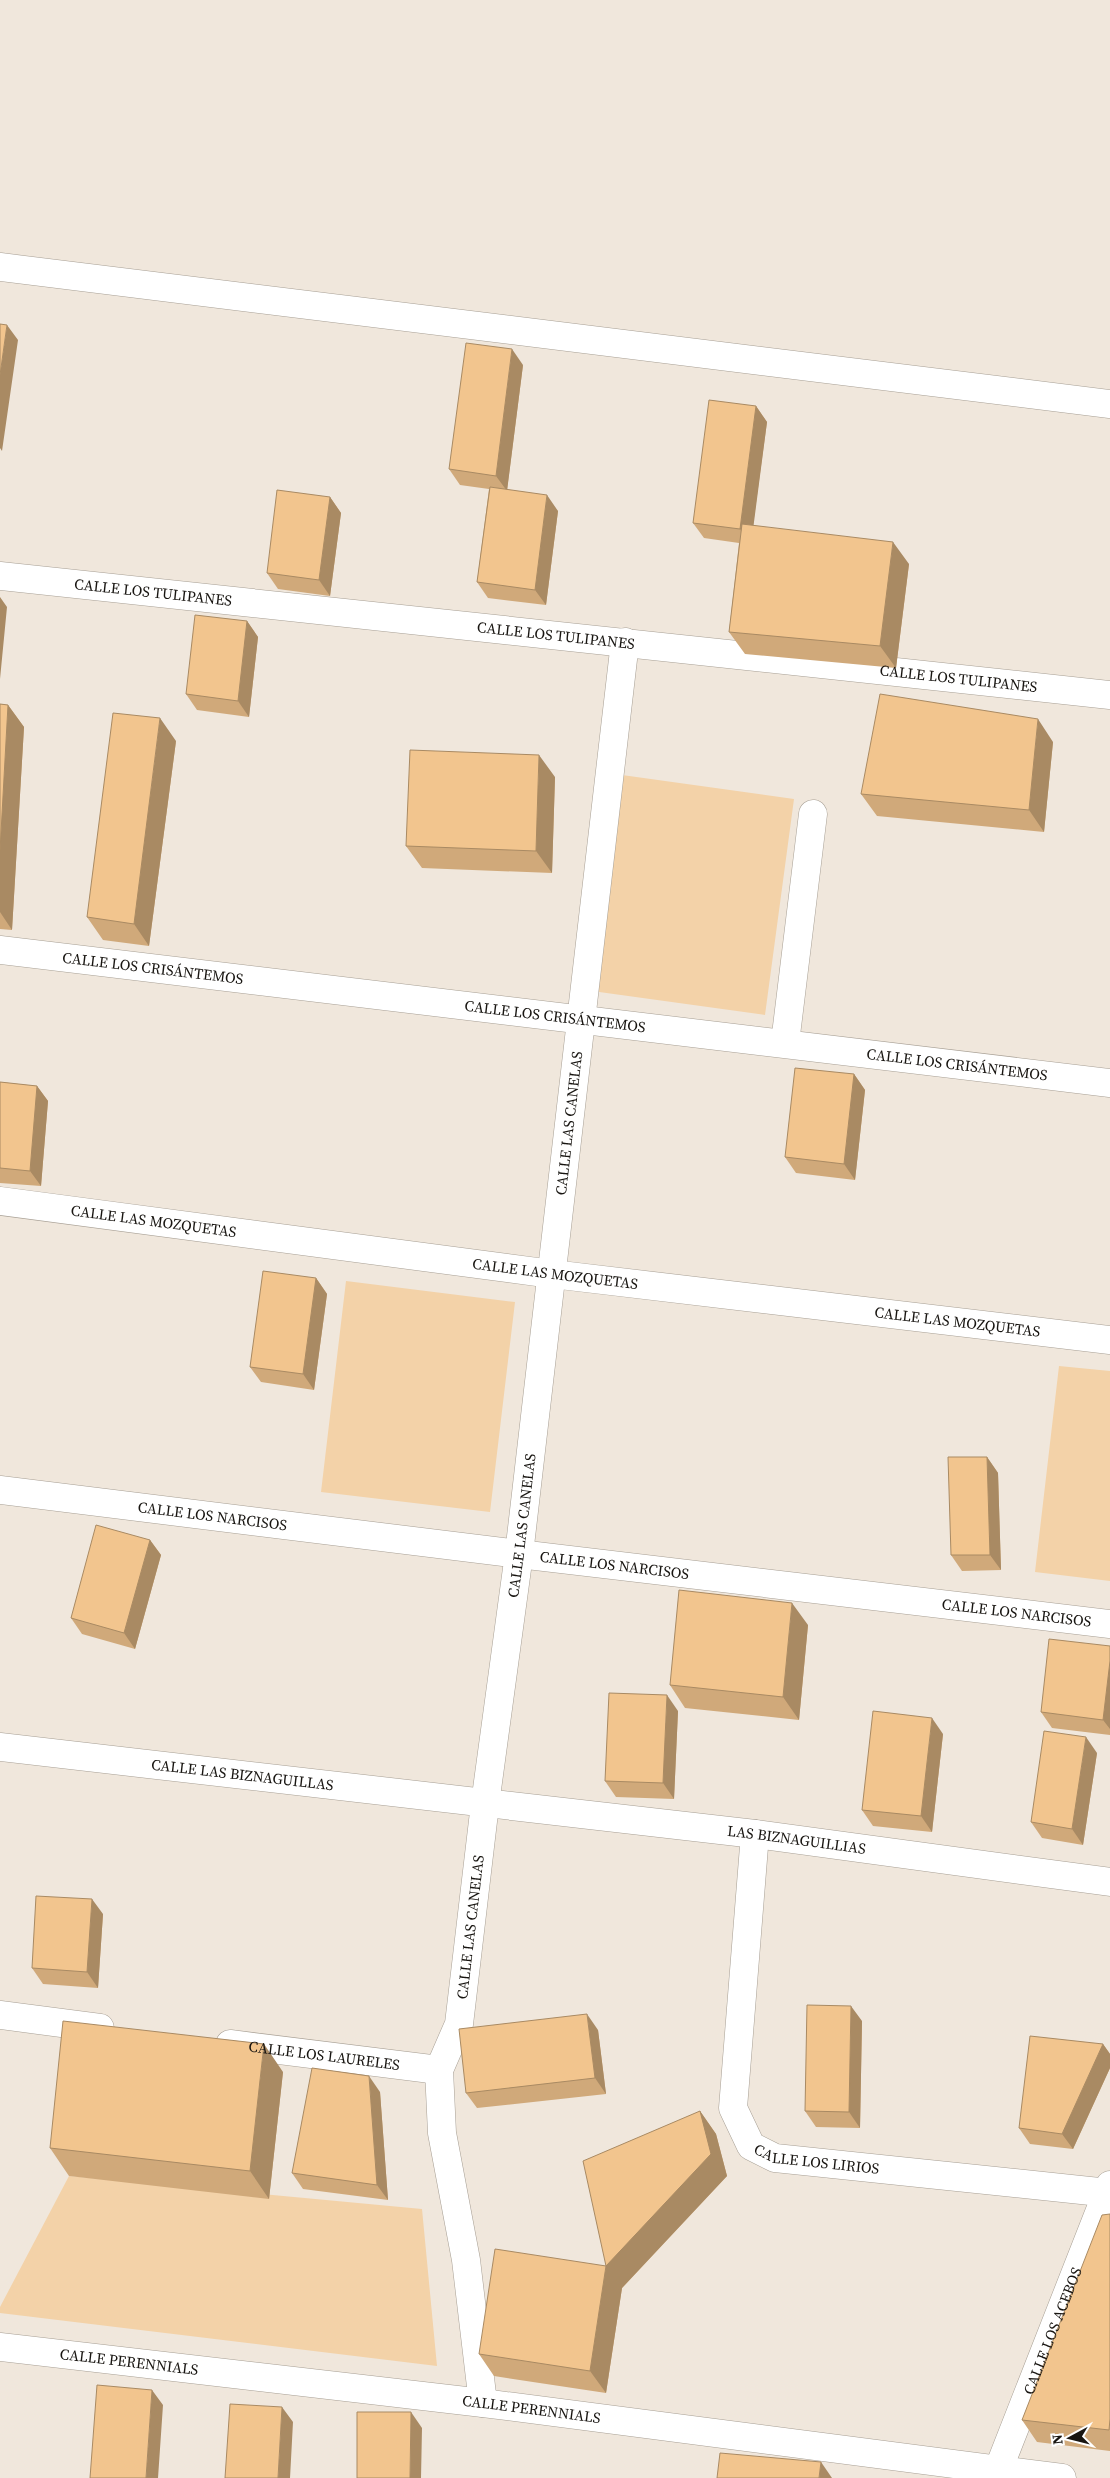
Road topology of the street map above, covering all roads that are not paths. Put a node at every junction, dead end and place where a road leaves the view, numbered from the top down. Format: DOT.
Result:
graph roads {
  1 [pos="0,267"];
  2 [pos="1110,404"];
  3 [pos="0,576"];
  4 [pos="626,642"];
  5 [pos="1110,695"];
  6 [pos="813,814"];
  7 [pos="0,950"];
  8 [pos="581,1021"];
  9 [pos="784,1043"];
  10 [pos="1110,1083"];
  11 [pos="0,1202"];
  12 [pos="552,1274"];
  13 [pos="1110,1340"];
  14 [pos="0,1490"];
  15 [pos="519,1554"];
  16 [pos="1110,1624"];
  17 [pos="0,1747"];
  18 [pos="484,1804"];
  19 [pos="754,1834"];
  20 [pos="1110,1882"];
  21 [pos="0,2015"];
  22 [pos="127,2031"];
  23 [pos="205,2041"];
  24 [pos="439,2070"];
  25 [pos="1109,2190"];
  26 [pos="0,2347"];
  27 [pos="483,2403"];
  28 [pos="996,2474"];
  29 [pos="1062,2478"];
  1 -- 2 [label="street"];
  3 -- 4 [label="street, CALLE LOS TULIPANES"];
  4 -- 5 [label="street, CALLE LOS TULIPANES"];
  4 -- 8 [label="street, CALLE LAS CANELAS"];
  6 -- 9 [label="street"];
  7 -- 8 [label="street, CALLE LOS CRISÁNTEMOS"];
  8 -- 9 [label="street, CALLE LOS CRISÁNTEMOS"];
  8 -- 12 [label="street, CALLE LAS CANELAS"];
  9 -- 10 [label="street, CALLE LOS CRISÁNTEMOS"];
  11 -- 12 [label="street, CALLE LAS MOZQUETAS"];
  12 -- 13 [label="street, CALLE LAS MOZQUETAS"];
  12 -- 15 [label="street, CALLE LAS CANELAS"];
  14 -- 15 [label="street, CALLE LOS NARCISOS"];
  15 -- 16 [label="street, CALLE LOS NARCISOS"];
  15 -- 18 [label="street, CALLE LAS CANELAS"];
  17 -- 18 [label="street, CALLE LAS BIZNAGUILLAS"];
  18 -- 19 [label="street, LAS BIZNAGUILLIAS"];
  18 -- 24 [label="street, CALLE LAS CANELAS"];
  19 -- 20 [label="street, LAS BIZNAGUILLIAS"];
  19 -- 25 [label="street, CALLE LOS LIRIOS"];
  21 -- 22 [label="street"];
  23 -- 24 [label="street, CALLE LOS LAURELES"];
  24 -- 27 [label="street, CALLE LAS CANELAS"];
  25 -- 28 [label="street, CALLE LOS ACEBOS"];
  26 -- 27 [label="street, CALLE PERENNIALS"];
  27 -- 28 [label="street, CALLE PERENNIALS"];
  28 -- 29 [label="street, CALLE PERENNIALS"];
}
